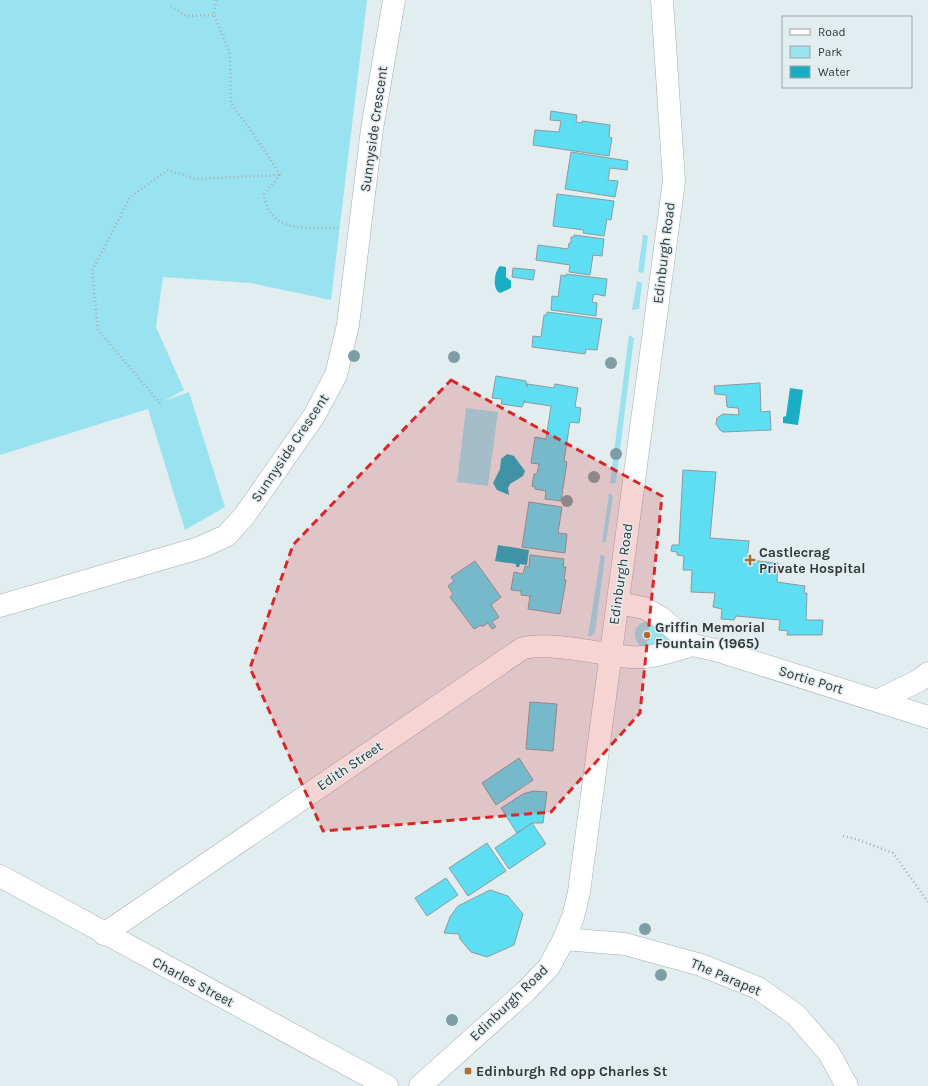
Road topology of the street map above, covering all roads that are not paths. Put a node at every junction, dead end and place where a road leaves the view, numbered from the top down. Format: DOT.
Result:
graph roads {
  1 [pos="394,0"];
  2 [pos="662,0"];
  3 [pos="618,603"];
  4 [pos="0,606"];
  5 [pos="693,645"];
  6 [pos="610,654"];
  7 [pos="928,673"];
  8 [pos="879,700"];
  9 [pos="928,717"];
  10 [pos="0,876"];
  11 [pos="104,934"];
  12 [pos="564,939"];
  13 [pos="386,1086"];
  14 [pos="420,1086"];
  15 [pos="847,1086"];
  1 -- 4 [label="street, Sunnyside Crescent"];
  2 -- 3 [label="street, Edinburgh Road"];
  3 -- 5 [label="street, Sortie Port"];
  3 -- 6 [label="street, Edinburgh Road"];
  5 -- 6 [label="street, Sortie Port"];
  5 -- 8 [label="street, Sortie Port"];
  6 -- 11 [label="street, Edith Street"];
  6 -- 12 [label="street, Edinburgh Road"];
  7 -- 8 [label="street"];
  8 -- 9 [label="street, Sortie Port"];
  10 -- 11 [label="street, Charles Street"];
  11 -- 13 [label="street, Charles Street"];
  12 -- 14 [label="street, Edinburgh Road"];
  12 -- 15 [label="street, The Parapet"];
}
